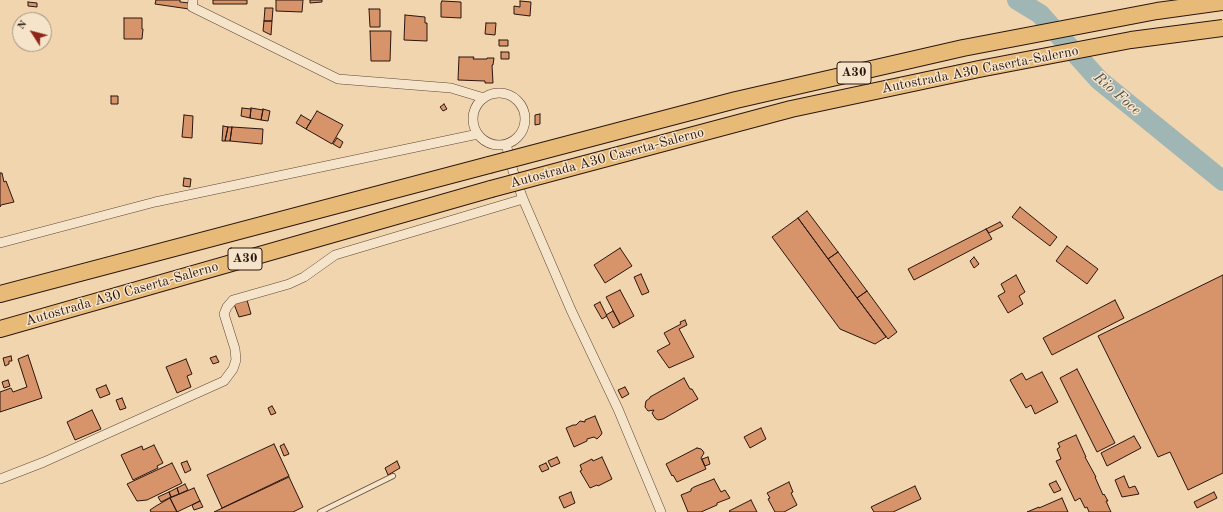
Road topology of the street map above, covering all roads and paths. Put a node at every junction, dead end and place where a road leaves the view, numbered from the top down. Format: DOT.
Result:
graph roads {
  1 [pos="193,0"];
  2 [pos="1223,2"];
  3 [pos="1223,28"];
  4 [pos="484,98"];
  5 [pos="478,134"];
  6 [pos="506,144"];
  7 [pos="522,199"];
  8 [pos="0,243"];
  9 [pos="0,294"];
  10 [pos="0,329"];
  11 [pos="393,476"];
  12 [pos="0,479"];
  13 [pos="320,512"];
  14 [pos="661,512"];
  1 -- 4 [label="street"];
  2 -- 9 [label="highway, Autostrada A30 Caserta-Salerno / A30, bridge"];
  3 -- 10 [label="highway, Autostrada A30 Caserta-Salerno / A30, bridge"];
  4 -- 5 [label="street"];
  4 -- 6 [label="street"];
  5 -- 6 [label="street"];
  5 -- 8 [label="street"];
  6 -- 7 [label="street"];
  7 -- 12 [label="street"];
  7 -- 14 [label="street"];
  11 -- 13 [label="lane"];
}
